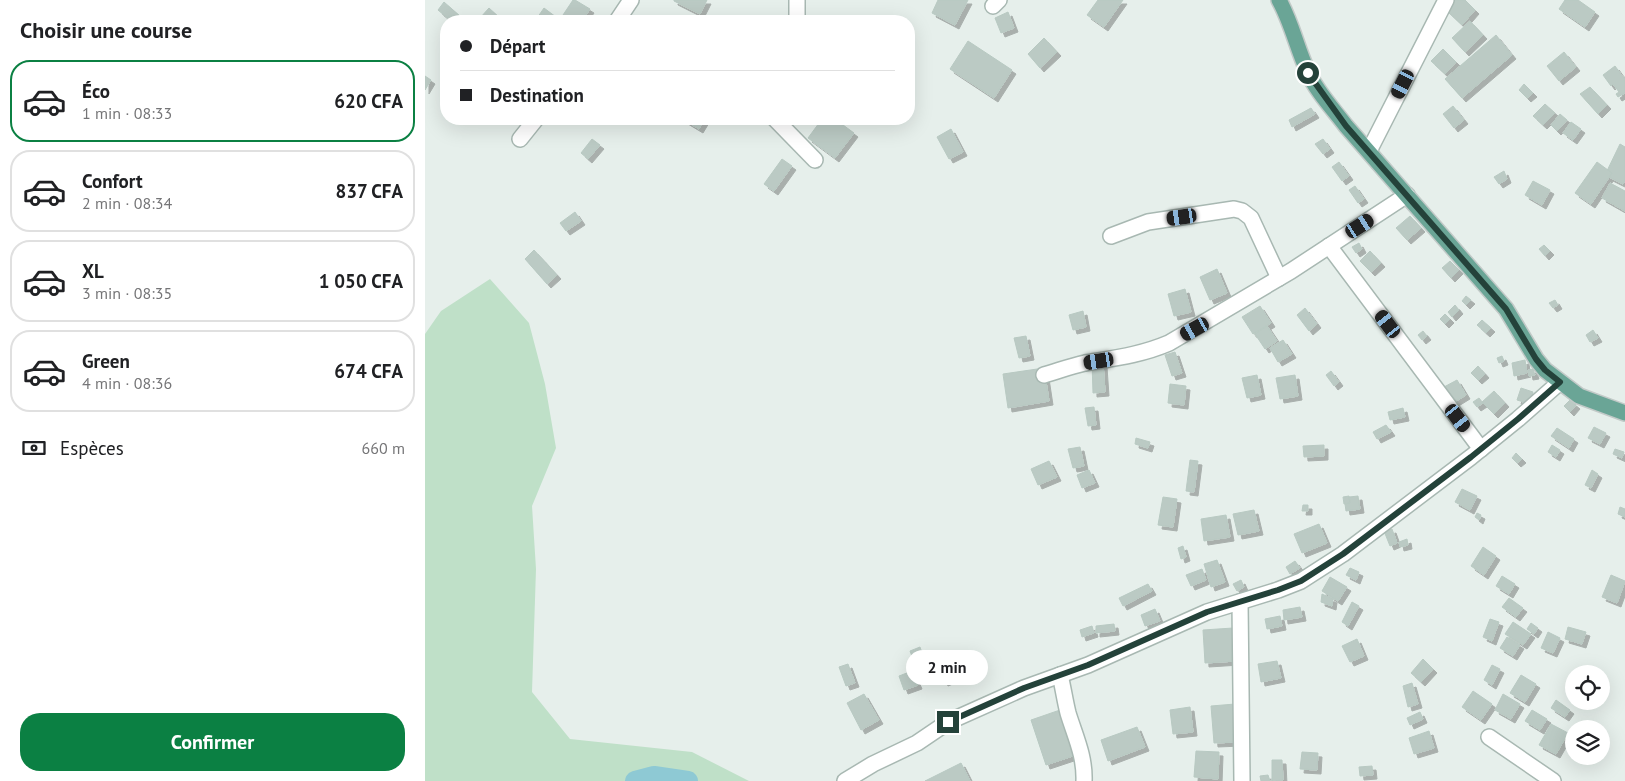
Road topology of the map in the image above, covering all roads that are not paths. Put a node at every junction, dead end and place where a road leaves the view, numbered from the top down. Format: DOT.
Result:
graph roads {
  1 [pos="631,0"];
  2 [pos="797,0"];
  3 [pos="1279,0"];
  4 [pos="1446,0"];
  5 [pos="621,15"];
  6 [pos="797,15"];
  7 [pos="531,125"];
  8 [pos="781,125"];
  9 [pos="520,139"];
  10 [pos="1369,151"];
  11 [pos="815,160"];
  12 [pos="1407,195"];
  13 [pos="1111,236"];
  14 [pos="1329,246"];
  15 [pos="1279,278"];
  16 [pos="1044,375"];
  17 [pos="1560,382"];
  18 [pos="1625,413"];
  19 [pos="1481,449"];
  20 [pos="1240,602"];
  21 [pos="1061,675"];
  22 [pos="1489,737"];
  23 [pos="845,781"];
  24 [pos="1084,781"];
  25 [pos="1242,781"];
  26 [pos="1553,781"];
  1 -- 5 [label="street"];
  2 -- 6 [label="street"];
  3 -- 10 [label="main road"];
  4 -- 10 [label="street"];
  7 -- 9 [label="street"];
  8 -- 11 [label="street"];
  10 -- 12 [label="main road"];
  12 -- 14 [label="street"];
  12 -- 17 [label="main road"];
  13 -- 15 [label="street"];
  14 -- 15 [label="street"];
  14 -- 19 [label="street"];
  15 -- 16 [label="street"];
  17 -- 18 [label="main road"];
  17 -- 19 [label="street"];
  19 -- 20 [label="street"];
  20 -- 21 [label="street"];
  20 -- 25 [label="street"];
  21 -- 23 [label="street"];
  21 -- 24 [label="street"];
  22 -- 26 [label="street"];
}
